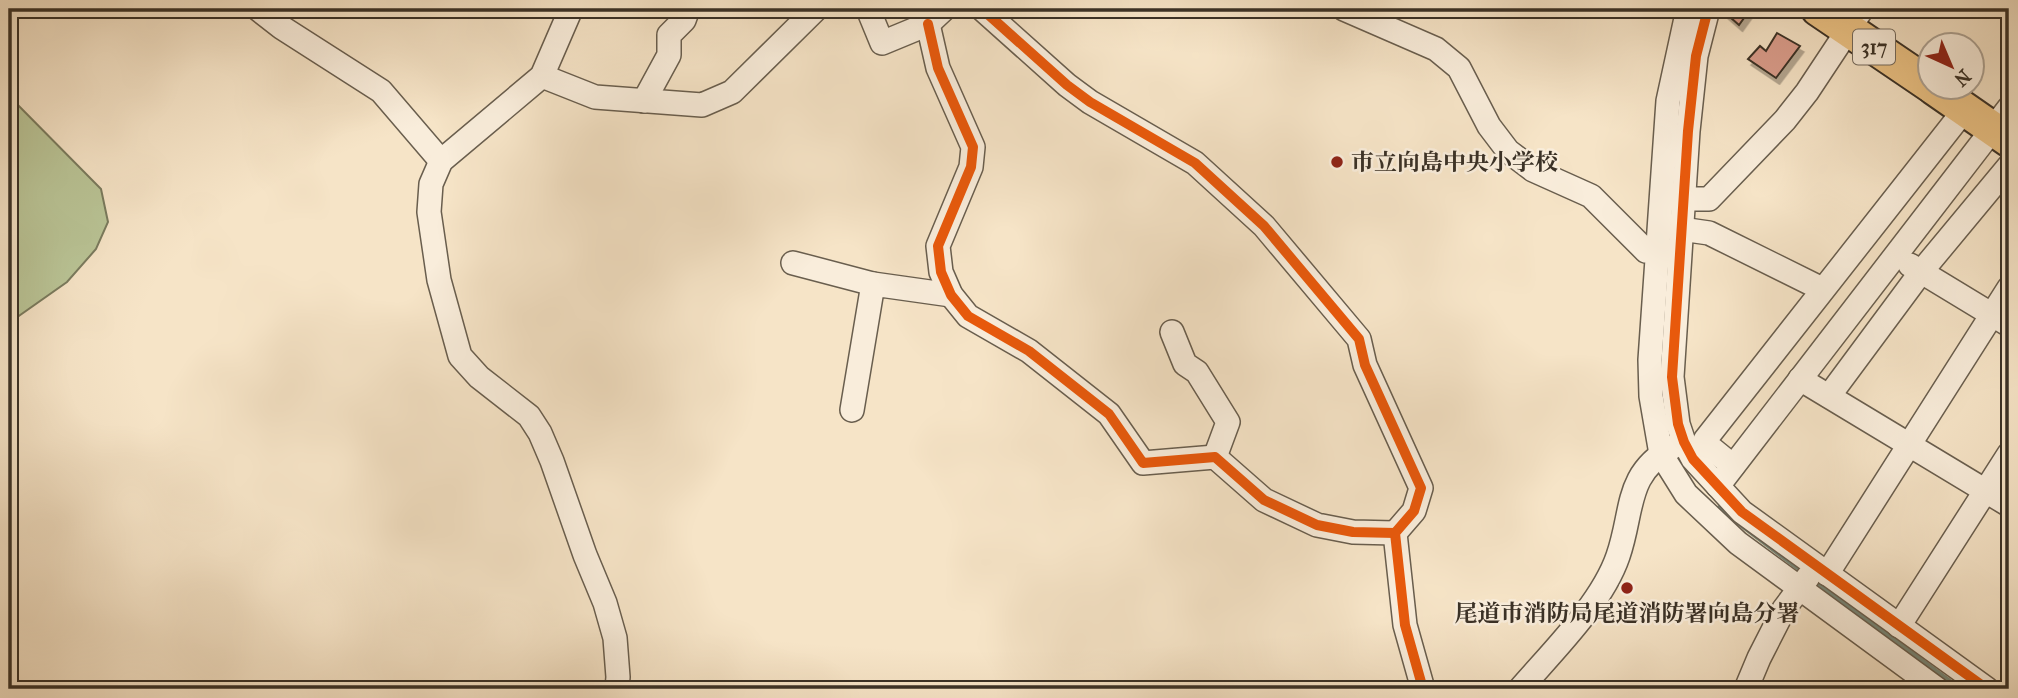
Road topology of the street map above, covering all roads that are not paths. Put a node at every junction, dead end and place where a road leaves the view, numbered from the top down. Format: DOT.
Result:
graph roads {
  1 [pos="258,9"];
  2 [pos="571,9"];
  3 [pos="688,9"];
  4 [pos="816,9"];
  5 [pos="868,9"];
  6 [pos="982,9"];
  7 [pos="1344,9"];
  8 [pos="1688,9"];
  9 [pos="1708,9"];
  10 [pos="1818,9"];
  11 [pos="936,16"];
  12 [pos="1855,19"];
  13 [pos="1916,72"];
  14 [pos="542,76"];
  15 [pos="645,101"];
  16 [pos="1957,102"];
  17 [pos="1966,108"];
  18 [pos="2004,126"];
  19 [pos="441,161"];
  20 [pos="2009,166"];
  21 [pos="1684,199"];
  22 [pos="1673,244"];
  23 [pos="1895,255"];
  24 [pos="793,263"];
  25 [pos="1921,272"];
  26 [pos="873,284"];
  27 [pos="2009,288"];
  28 [pos="1822,289"];
  29 [pos="951,295"];
  30 [pos="2001,320"];
  31 [pos="1172,332"];
  32 [pos="1800,379"];
  33 [pos="1829,396"];
  34 [pos="852,410"];
  35 [pos="1910,444"];
  36 [pos="1688,450"];
  37 [pos="2009,454"];
  38 [pos="1215,457"];
  39 [pos="1666,463"];
  40 [pos="1733,466"];
  41 [pos="1718,486"];
  42 [pos="1986,491"];
  43 [pos="2009,505"];
  44 [pos="1395,533"];
  45 [pos="1822,570"];
  46 [pos="1800,589"];
  47 [pos="1899,626"];
  48 [pos="617,689"];
  49 [pos="1423,689"];
  50 [pos="1521,689"];
  51 [pos="1746,689"];
  52 [pos="1937,689"];
  53 [pos="1987,689"];
  1 -- 19 [label="street"];
  2 -- 14 [label="street"];
  3 -- 15 [label="street"];
  4 -- 15 [label="street"];
  5 -- 11 [label="street"];
  6 -- 44 [label="street"];
  7 -- 22 [label="street"];
  8 -- 22 [label="street"];
  9 -- 21 [label="street"];
  10 -- 12 [label="highway, 317"];
  11 -- 29 [label="street"];
  12 -- 13 [label="highway, 317"];
  12 -- 21 [label="street"];
  14 -- 15 [label="street"];
  14 -- 19 [label="street"];
  16 -- 17 [label="highway, 317"];
  17 -- 18 [label="highway, 317"];
  17 -- 28 [label="street"];
  18 -- 23 [label="street"];
  19 -- 48 [label="street"];
  20 -- 25 [label="street"];
  21 -- 22 [label="street"];
  22 -- 28 [label="street"];
  22 -- 36 [label="street"];
  22 -- 39 [label="street"];
  23 -- 25 [label="street"];
  23 -- 32 [label="street"];
  24 -- 26 [label="street"];
  25 -- 30 [label="street"];
  25 -- 33 [label="street"];
  26 -- 29 [label="street"];
  26 -- 34 [label="street"];
  27 -- 30 [label="street"];
  28 -- 40 [label="street"];
  29 -- 38 [label="street"];
  30 -- 35 [label="street"];
  31 -- 38 [label="street"];
  32 -- 33 [label="street"];
  32 -- 40 [label="street"];
  33 -- 35 [label="street"];
  35 -- 42 [label="street"];
  35 -- 45 [label="street"];
  36 -- 39 [label="street"];
  36 -- 41 [label="street"];
  37 -- 42 [label="street"];
  38 -- 44 [label="street"];
  39 -- 46 [label="street"];
  39 -- 50 [label="street"];
  40 -- 41 [label="street"];
  41 -- 45 [label="street"];
  42 -- 43 [label="street"];
  42 -- 47 [label="street"];
  44 -- 49 [label="street"];
  45 -- 46 [label="street"];
  45 -- 47 [label="street"];
  46 -- 51 [label="street"];
  46 -- 52 [label="street"];
  47 -- 53 [label="street"];
}
